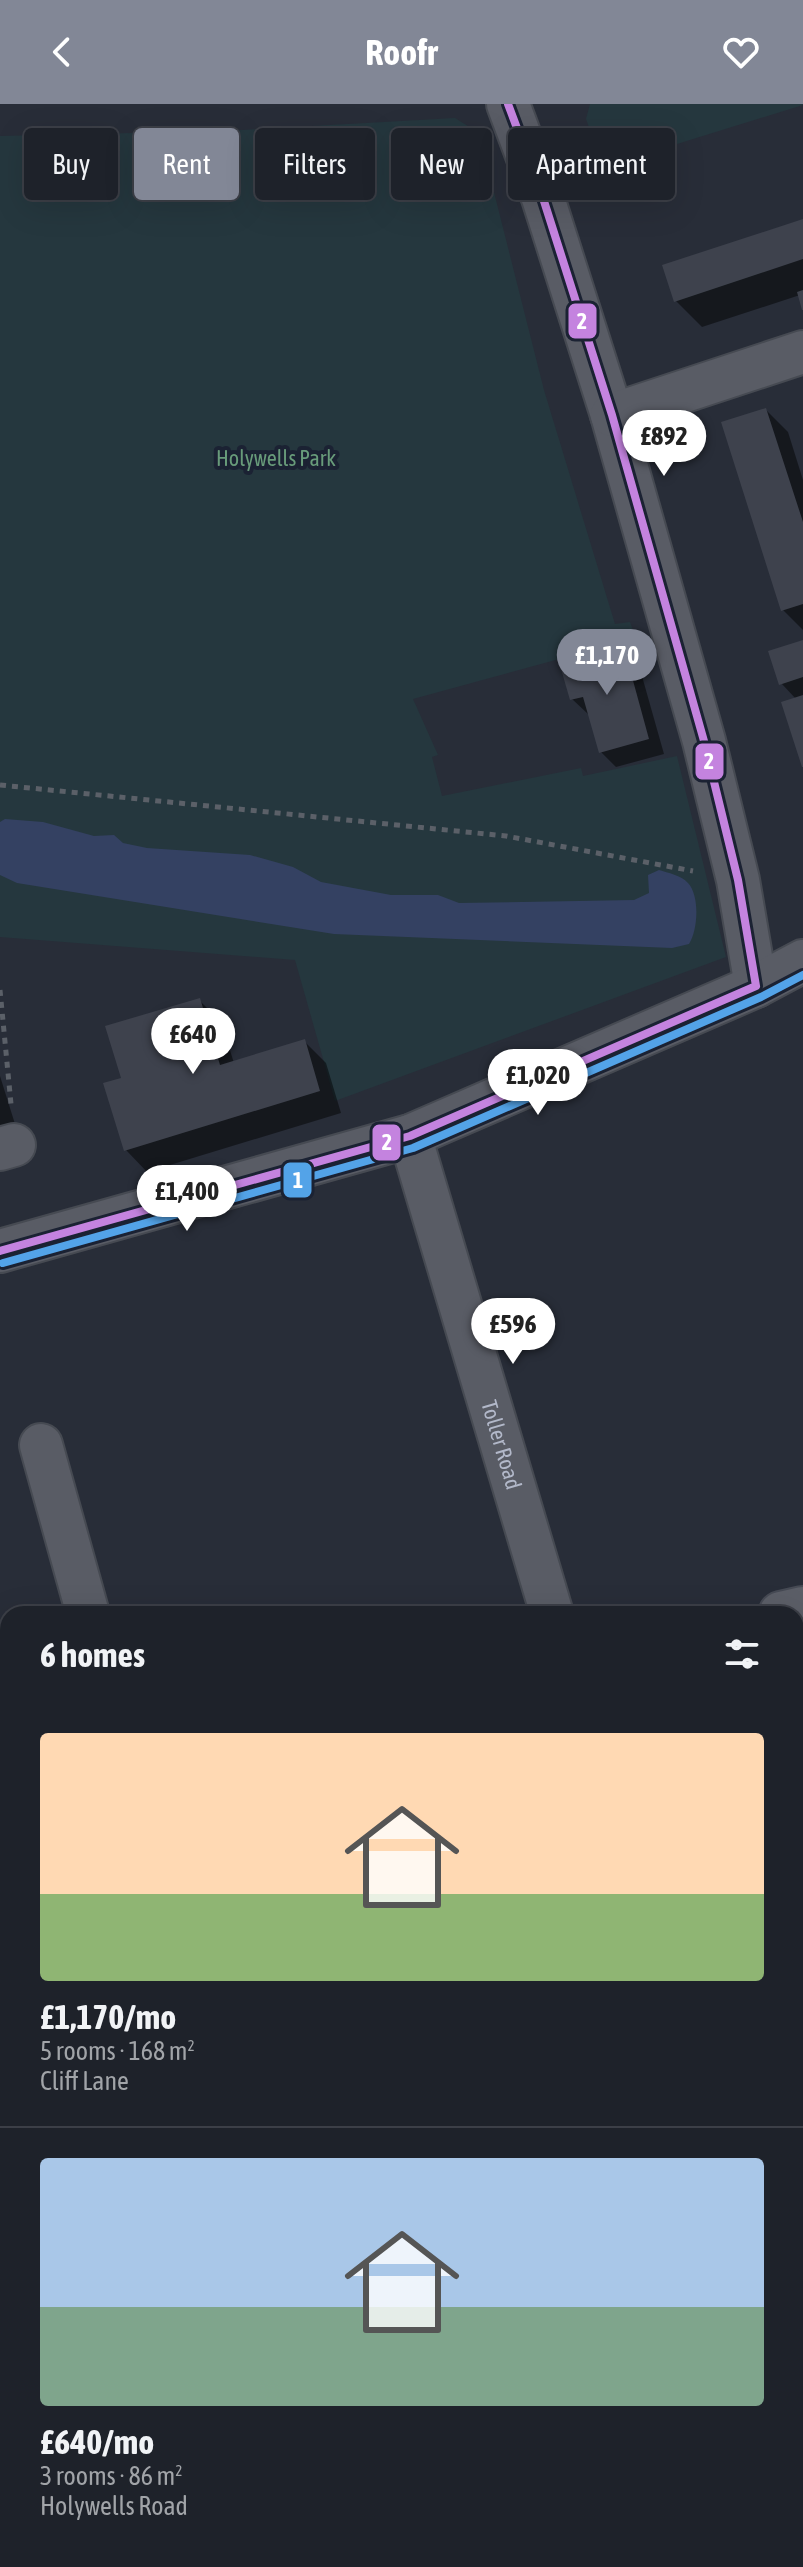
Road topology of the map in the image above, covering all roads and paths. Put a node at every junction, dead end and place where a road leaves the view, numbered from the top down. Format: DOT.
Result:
graph roads {
  1 [pos="508,104"];
  2 [pos="803,352"];
  3 [pos="612,415"];
  4 [pos="0,785"];
  5 [pos="738,880"];
  6 [pos="803,961"];
  7 [pos="756,986"];
  8 [pos="410,1136"];
  9 [pos="0,1251"];
  10 [pos="41,1445"];
  11 [pos="86,1606"];
  12 [pos="550,1606"];
  1 -- 3 [label="street"];
  2 -- 3 [label="street"];
  3 -- 5 [label="street"];
  4 -- 5 [label="path"];
  5 -- 7 [label="street"];
  6 -- 7 [label="street"];
  7 -- 8 [label="street"];
  8 -- 9 [label="street"];
  8 -- 12 [label="street, Toller Road"];
  10 -- 11 [label="street"];
}
